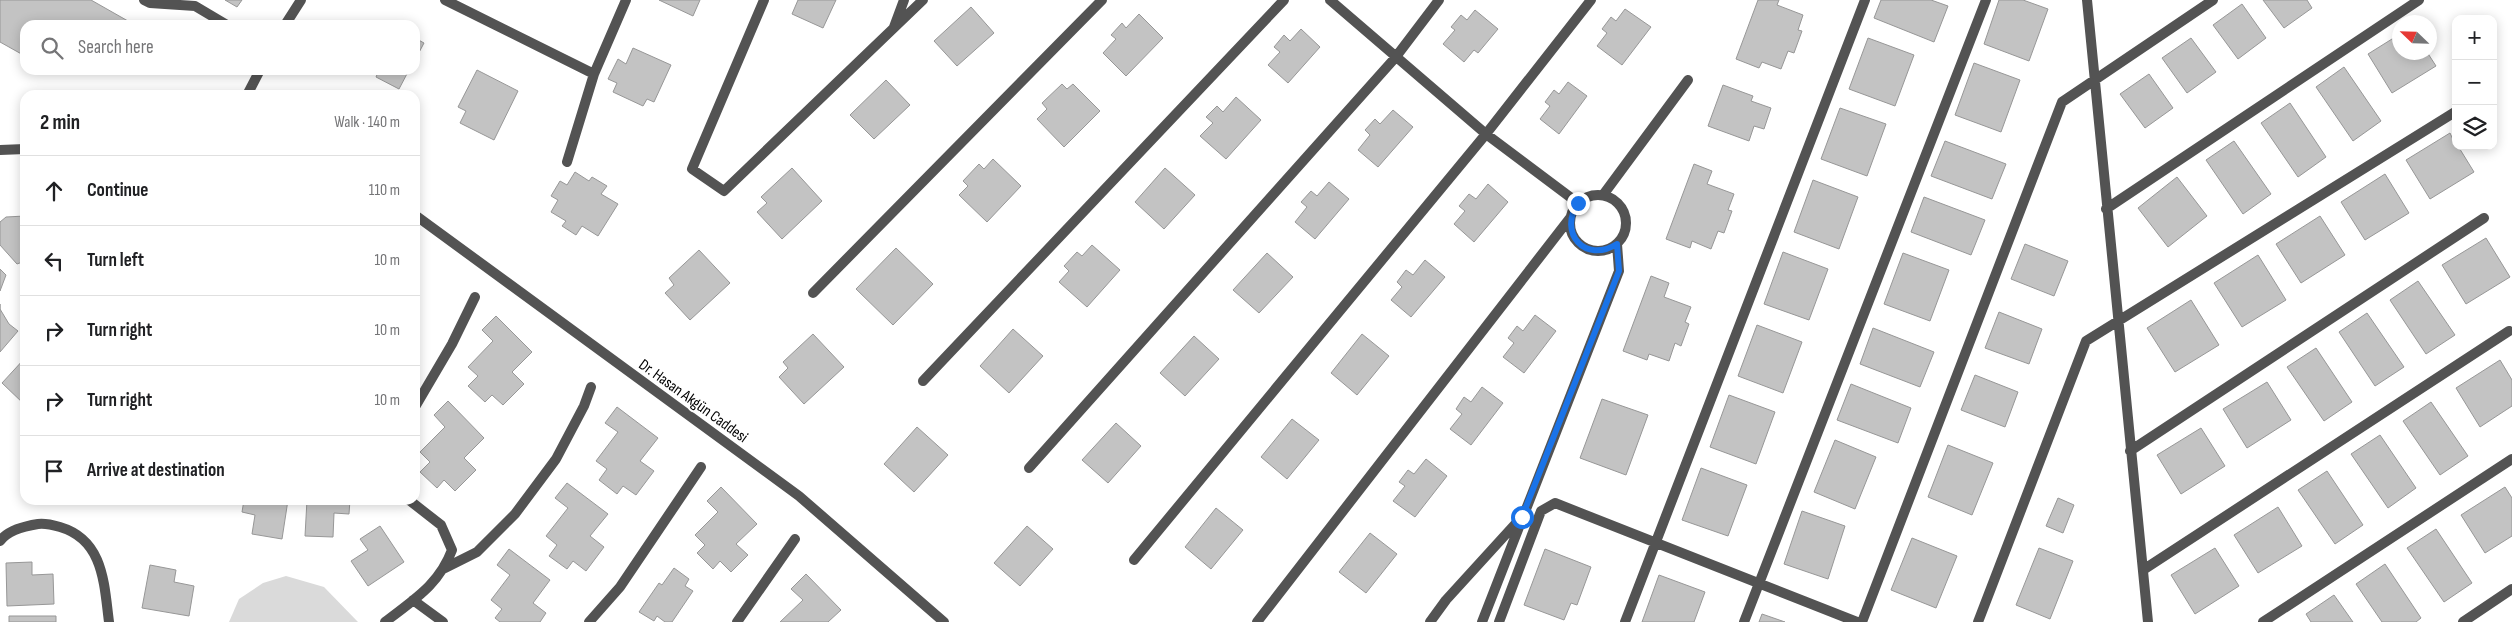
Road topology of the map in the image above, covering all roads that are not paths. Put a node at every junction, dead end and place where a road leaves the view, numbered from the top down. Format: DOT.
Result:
graph roads {
  1 [pos="301,0"];
  2 [pos="446,0"];
  3 [pos="626,0"];
  4 [pos="764,0"];
  5 [pos="904,0"];
  6 [pos="923,0"];
  7 [pos="1102,0"];
  8 [pos="1284,0"];
  9 [pos="1330,0"];
  10 [pos="1439,0"];
  11 [pos="1592,0"];
  12 [pos="1865,0"];
  13 [pos="1986,0"];
  14 [pos="2087,0"];
  15 [pos="2213,0"];
  16 [pos="2419,0"];
  17 [pos="148,1"];
  18 [pos="219,20"];
  19 [pos="288,20"];
  20 [pos="893,30"];
  21 [pos="1395,58"];
  22 [pos="594,74"];
  23 [pos="257,75"];
  24 [pos="1688,80"];
  25 [pos="2093,80"];
  26 [pos="250,90"];
  27 [pos="2452,114"];
  28 [pos="1486,134"];
  29 [pos="20,148"];
  30 [pos="0,150"];
  31 [pos="567,162"];
  32 [pos="1603,195"];
  33 [pos="1578,203"];
  34 [pos="2106,209"];
  35 [pos="1570,218"];
  36 [pos="2484,218"];
  37 [pos="420,219"];
  38 [pos="1617,244"];
  39 [pos="813,293"];
  40 [pos="475,297"];
  41 [pos="2117,321"];
  42 [pos="2509,331"];
  43 [pos="923,381"];
  44 [pos="591,387"];
  45 [pos="420,399"];
  46 [pos="2130,451"];
  47 [pos="2512,459"];
  48 [pos="701,467"];
  49 [pos="1029,468"];
  50 [pos="416,505"];
  51 [pos="1522,517"];
  52 [pos="796,539"];
  53 [pos="0,541"];
  54 [pos="1656,543"];
  55 [pos="1134,560"];
  56 [pos="445,568"];
  57 [pos="2143,570"];
  58 [pos="1760,584"];
  59 [pos="2512,589"];
  60 [pos="413,600"];
  61 [pos="109,622"];
  62 [pos="385,622"];
  63 [pos="443,622"];
  64 [pos="589,622"];
  65 [pos="737,622"];
  66 [pos="944,622"];
  67 [pos="1257,622"];
  68 [pos="1430,622"];
  69 [pos="1482,622"];
  70 [pos="1499,622"];
  71 [pos="1625,622"];
  72 [pos="1744,622"];
  73 [pos="1857,622"];
  74 [pos="1862,622"];
  75 [pos="1978,622"];
  76 [pos="2148,622"];
  77 [pos="2263,622"];
  78 [pos="2463,622"];
  1 -- 19 [label="street"];
  2 -- 22 [label="street"];
  3 -- 22 [label="street"];
  4 -- 20 [label="street"];
  5 -- 20 [label="street"];
  6 -- 20 [label="street"];
  7 -- 39 [label="street"];
  8 -- 43 [label="street"];
  9 -- 21 [label="street"];
  10 -- 21 [label="street"];
  11 -- 28 [label="street"];
  12 -- 54 [label="street"];
  13 -- 58 [label="street"];
  14 -- 25 [label="street"];
  15 -- 25 [label="street"];
  16 -- 34 [label="street"];
  17 -- 18 [label="street"];
  21 -- 28 [label="street"];
  21 -- 49 [label="street"];
  22 -- 31 [label="street"];
  23 -- 26 [label="street"];
  24 -- 32 [label="street"];
  25 -- 34 [label="street"];
  25 -- 74 [label="street"];
  27 -- 41 [label="street"];
  28 -- 33 [label="street"];
  28 -- 55 [label="street"];
  29 -- 30 [label="street"];
  32 -- 33 [label="street"];
  32 -- 38 [label="street"];
  33 -- 35 [label="street"];
  34 -- 41 [label="street"];
  35 -- 38 [label="street"];
  35 -- 67 [label="street"];
  36 -- 46 [label="street"];
  37 -- 66 [label="street, Dr. Hasan Akgün Caddesi"];
  38 -- 51 [label="street"];
  40 -- 45 [label="street"];
  41 -- 46 [label="street"];
  41 -- 75 [label="street"];
  42 -- 57 [label="street"];
  44 -- 56 [label="street"];
  46 -- 57 [label="street"];
  47 -- 77 [label="street"];
  48 -- 64 [label="street"];
  50 -- 56 [label="street"];
  51 -- 68 [label="street"];
  51 -- 69 [label="street"];
  52 -- 65 [label="street"];
  53 -- 61 [label="street"];
  54 -- 58 [label="street"];
  54 -- 70 [label="street"];
  54 -- 71 [label="street"];
  56 -- 60 [label="street"];
  57 -- 76 [label="street"];
  58 -- 72 [label="street"];
  58 -- 73 [label="street"];
  59 -- 78 [label="street"];
  60 -- 62 [label="street"];
  60 -- 63 [label="street"];
}
